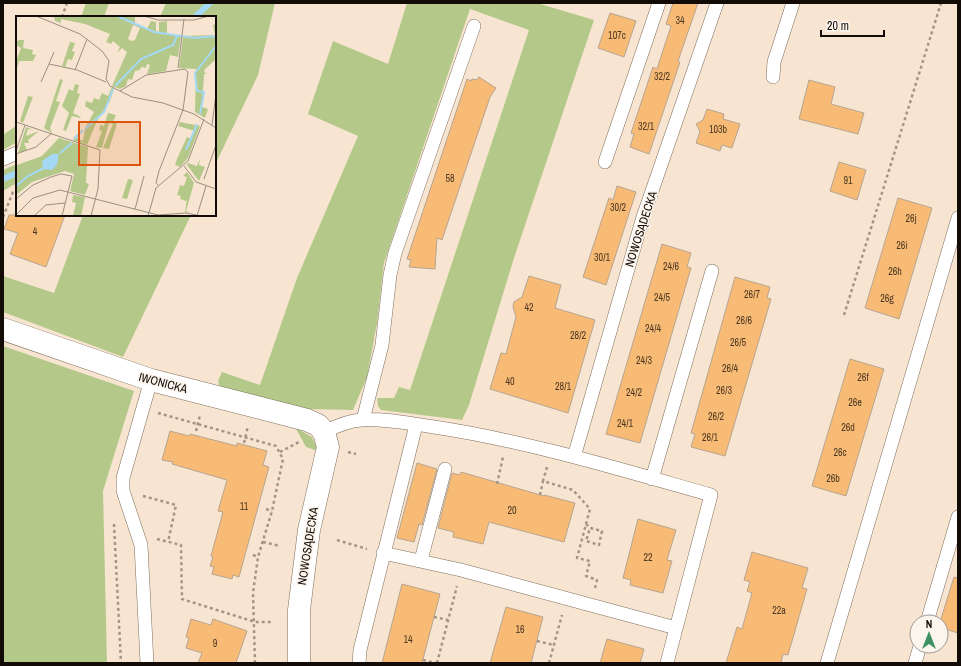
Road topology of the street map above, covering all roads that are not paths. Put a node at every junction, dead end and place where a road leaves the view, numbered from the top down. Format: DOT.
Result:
graph roads {
  1 [pos="659,3"];
  2 [pos="717,3"];
  3 [pos="793,3"];
  4 [pos="474,26"];
  5 [pos="773,77"];
  6 [pos="16,153"];
  7 [pos="3,159"];
  8 [pos="605,162"];
  9 [pos="958,218"];
  10 [pos="712,271"];
  11 [pos="3,329"];
  12 [pos="152,380"];
  13 [pos="363,420"];
  14 [pos="416,425"];
  15 [pos="324,432"];
  16 [pos="574,457"];
  17 [pos="445,469"];
  18 [pos="652,479"];
  19 [pos="958,517"];
  20 [pos="383,553"];
  21 [pos="421,560"];
  22 [pos="929,614"];
  23 [pos="676,628"];
  24 [pos="147,663"];
  25 [pos="299,663"];
  26 [pos="359,663"];
  27 [pos="667,663"];
  28 [pos="827,663"];
  1 -- 8 [label="lane"];
  2 -- 16 [label="lane, NOWOSĄDECKA"];
  3 -- 5 [label="lane"];
  4 -- 13 [label="lane"];
  6 -- 7 [label="lane"];
  9 -- 28 [label="lane"];
  10 -- 18 [label="lane"];
  11 -- 12 [label="street, IWONICKA"];
  12 -- 15 [label="street, IWONICKA"];
  12 -- 24 [label="lane"];
  13 -- 14 [label="lane"];
  13 -- 15 [label="lane"];
  14 -- 16 [label="lane"];
  14 -- 20 [label="lane"];
  15 -- 25 [label="street, NOWOSĄDECKA"];
  16 -- 18 [label="lane"];
  17 -- 21 [label="lane"];
  18 -- 23 [label="lane"];
  19 -- 22 [label="lane"];
  20 -- 21 [label="lane"];
  20 -- 26 [label="lane"];
  21 -- 23 [label="lane"];
  23 -- 27 [label="lane"];
}
